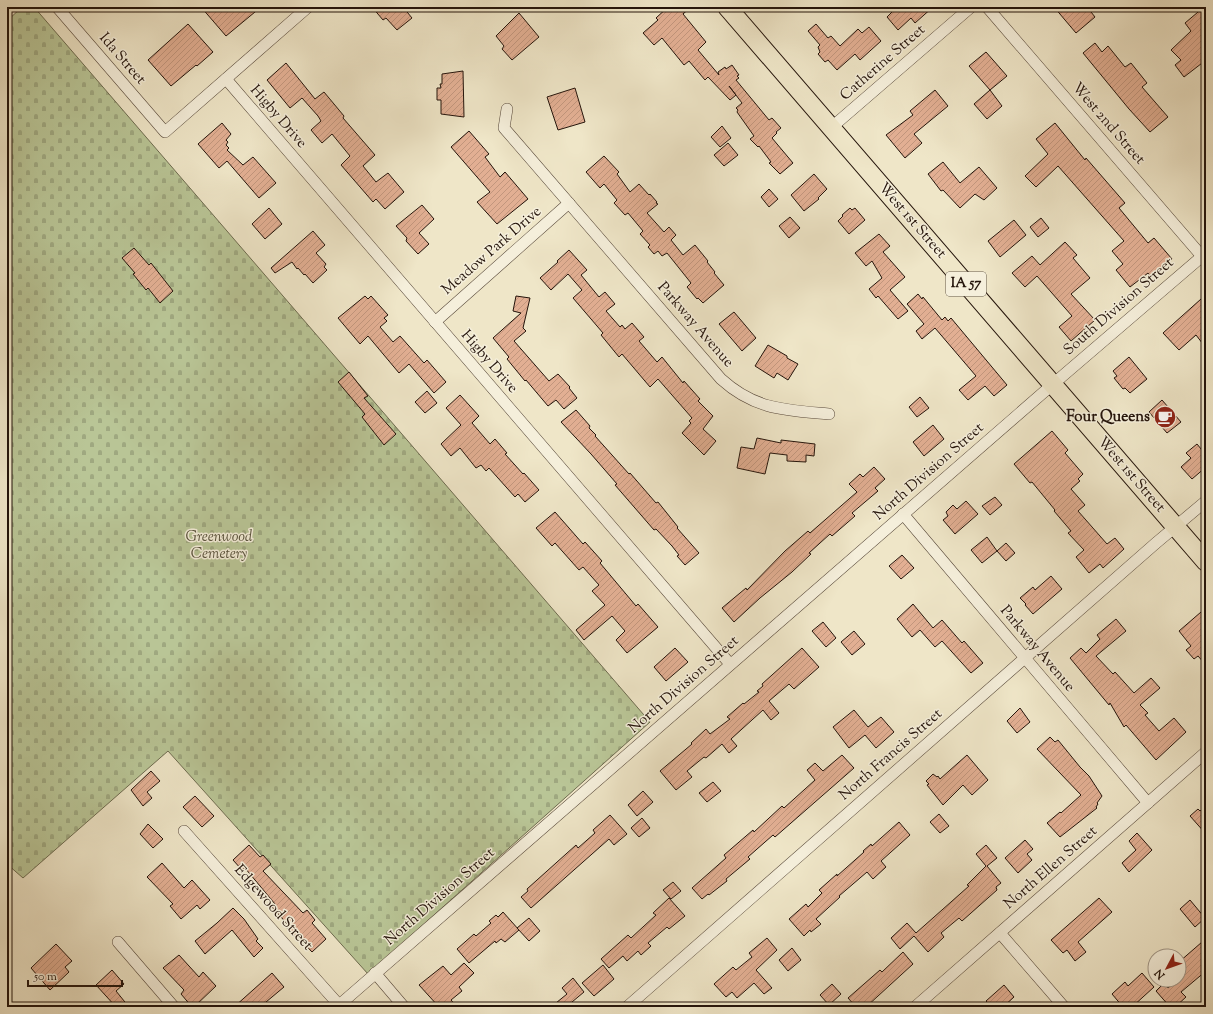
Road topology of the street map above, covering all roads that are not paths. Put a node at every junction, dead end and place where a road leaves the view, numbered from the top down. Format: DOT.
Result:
graph roads {
  1 [pos="57,7"];
  2 [pos="308,7"];
  3 [pos="727,7"];
  4 [pos="972,7"];
  5 [pos="987,7"];
  6 [pos="226,79"];
  7 [pos="507,109"];
  8 [pos="832,127"];
  9 [pos="569,203"];
  10 [pos="1205,257"];
  11 [pos="434,322"];
  12 [pos="1052,385"];
  13 [pos="829,414"];
  14 [pos="1206,501"];
  15 [pos="903,514"];
  16 [pos="1176,527"];
  17 [pos="1206,562"];
  18 [pos="1025,658"];
  19 [pos="730,664"];
  20 [pos="1206,752"];
  21 [pos="1148,803"];
  22 [pos="184,831"];
  23 [pos="1000,933"];
  24 [pos="118,942"];
  25 [pos="375,973"];
  26 [pos="338,1006"];
  27 [pos="174,1007"];
  28 [pos="404,1007"];
  29 [pos="627,1007"];
  30 [pos="915,1007"];
  31 [pos="1064,1007"];
  1 -- 6 [label="street, Ida Street"];
  2 -- 6 [label="street"];
  3 -- 8 [label="main road, West 1st Street / IA 57"];
  4 -- 8 [label="street, Catherine Street"];
  5 -- 10 [label="street, West 2nd Street"];
  6 -- 11 [label="street, Higby Drive"];
  7 -- 9 [label="street, Parkway Avenue"];
  8 -- 12 [label="main road, West 1st Street / IA 57"];
  9 -- 11 [label="street, Meadow Park Drive"];
  9 -- 13 [label="street, Parkway Avenue"];
  10 -- 12 [label="street, South Division Street"];
  11 -- 19 [label="street, Higby Drive"];
  12 -- 15 [label="street, North Division Street"];
  12 -- 16 [label="main road, West 1st Street / IA 57"];
  14 -- 16 [label="street, North Francis Street"];
  15 -- 18 [label="street, Parkway Avenue"];
  15 -- 19 [label="street, North Division Street"];
  16 -- 17 [label="main road, West 1st Street / IA 57"];
  16 -- 18 [label="street, North Francis Street"];
  18 -- 21 [label="street, Parkway Avenue"];
  18 -- 29 [label="street, North Francis Street"];
  19 -- 25 [label="street, North Division Street"];
  20 -- 21 [label="street, North Ellen Street"];
  21 -- 23 [label="street, North Ellen Street"];
  22 -- 26 [label="street, Edgewood Street"];
  23 -- 30 [label="street, North Ellen Street"];
  23 -- 31 [label="street"];
  24 -- 27 [label="street"];
  25 -- 26 [label="street, North Division Street"];
  25 -- 28 [label="street"];
}
